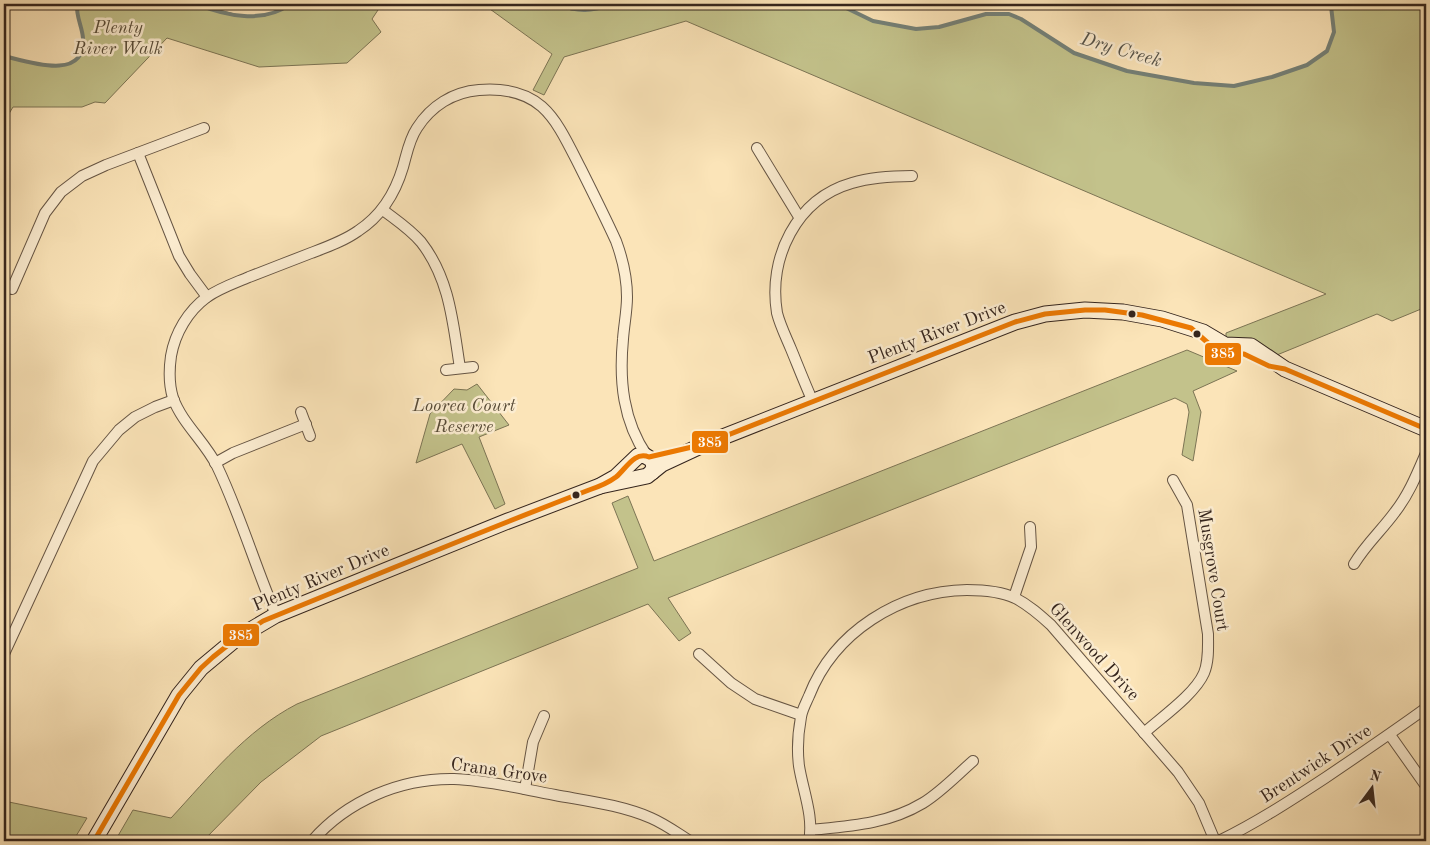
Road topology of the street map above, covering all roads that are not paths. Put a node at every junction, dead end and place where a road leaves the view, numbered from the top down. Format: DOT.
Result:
graph roads {
  1 [pos="204,128"];
  2 [pos="757,148"];
  3 [pos="138,153"];
  4 [pos="912,176"];
  5 [pos="383,210"];
  6 [pos="799,217"];
  7 [pos="12,289"];
  8 [pos="207,297"];
  9 [pos="473,367"];
  10 [pos="460,368"];
  11 [pos="446,370"];
  12 [pos="174,400"];
  13 [pos="813,402"];
  14 [pos="301,412"];
  15 [pos="306,424"];
  16 [pos="1426,429"];
  17 [pos="310,436"];
  18 [pos="1426,453"];
  19 [pos="215,463"];
  20 [pos="643,464"];
  21 [pos="1174,480"];
  22 [pos="1030,527"];
  23 [pos="1354,564"];
  24 [pos="1014,597"];
  25 [pos="276,615"];
  26 [pos="4,654"];
  27 [pos="699,654"];
  28 [pos="1426,708"];
  29 [pos="801,715"];
  30 [pos="544,716"];
  31 [pos="1144,733"];
  32 [pos="1390,735"];
  33 [pos="973,761"];
  34 [pos="1426,786"];
  35 [pos="525,789"];
  36 [pos="811,830"];
  37 [pos="94,841"];
  38 [pos="312,841"];
  39 [pos="690,841"];
  40 [pos="810,841"];
  41 [pos="1215,841"];
  42 [pos="1219,841"];
  1 -- 3 [label="street"];
  2 -- 6 [label="street"];
  3 -- 7 [label="street"];
  3 -- 8 [label="street"];
  4 -- 6 [label="street"];
  5 -- 8 [label="street"];
  5 -- 10 [label="street"];
  5 -- 20 [label="street"];
  6 -- 13 [label="street"];
  8 -- 12 [label="street"];
  9 -- 10 [label="street"];
  10 -- 11 [label="street"];
  12 -- 19 [label="street"];
  12 -- 26 [label="street"];
  13 -- 16 [label="street, Plenty River Drive"];
  13 -- 20 [label="street, Plenty River Drive"];
  14 -- 15 [label="street"];
  15 -- 17 [label="street"];
  15 -- 19 [label="street"];
  18 -- 23 [label="street"];
  19 -- 25 [label="street"];
  20 -- 25 [label="street, Plenty River Drive"];
  21 -- 31 [label="street, Musgrove Court"];
  22 -- 24 [label="street"];
  24 -- 29 [label="street, Glenwood Drive"];
  24 -- 31 [label="street, Glenwood Drive"];
  25 -- 37 [label="street, Plenty River Drive"];
  27 -- 29 [label="street"];
  28 -- 32 [label="street, Brentwick Drive"];
  29 -- 36 [label="street, Glenwood Drive"];
  30 -- 35 [label="street"];
  31 -- 41 [label="street, Glenwood Drive"];
  32 -- 34 [label="street"];
  32 -- 42 [label="street, Brentwick Drive"];
  33 -- 36 [label="street"];
  35 -- 38 [label="street, Crana Grove"];
  35 -- 39 [label="street, Crana Grove"];
  36 -- 40 [label="street, Glenwood Drive"];
}
